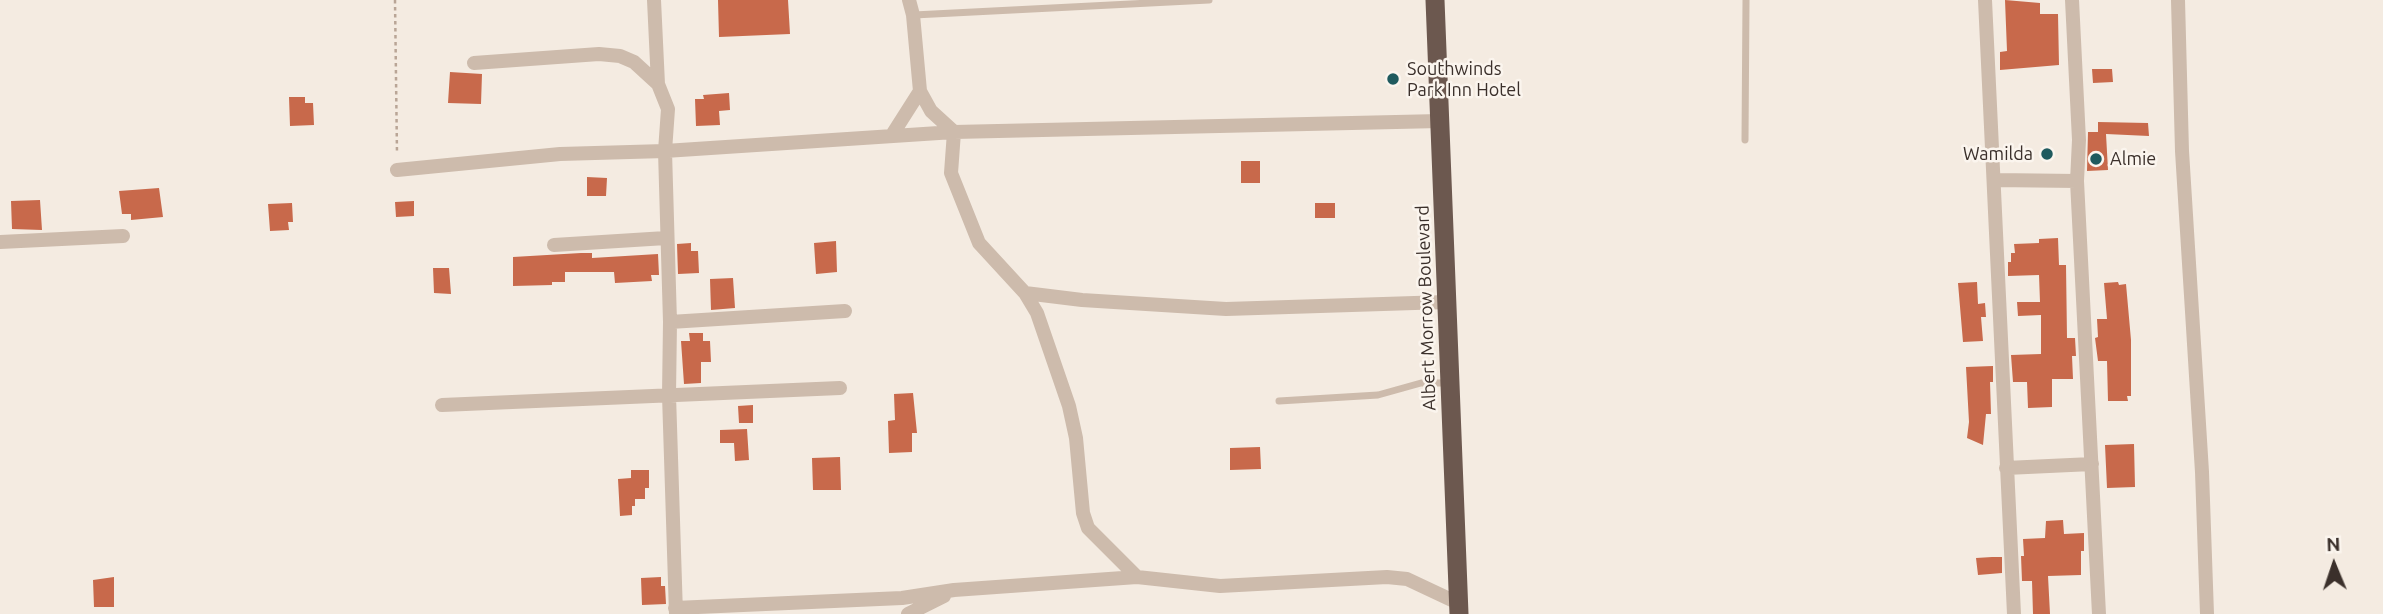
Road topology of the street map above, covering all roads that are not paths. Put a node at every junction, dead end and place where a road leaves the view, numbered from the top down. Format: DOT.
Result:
graph roads {
  1 [pos="654,0"];
  2 [pos="909,0"];
  3 [pos="1209,0"];
  4 [pos="1435,0"];
  5 [pos="1746,0"];
  6 [pos="1985,0"];
  7 [pos="2072,0"];
  8 [pos="2178,0"];
  9 [pos="913,15"];
  10 [pos="474,63"];
  11 [pos="658,85"];
  12 [pos="920,91"];
  13 [pos="1440,121"];
  14 [pos="954,132"];
  15 [pos="892,135"];
  16 [pos="1745,140"];
  17 [pos="665,151"];
  18 [pos="397,170"];
  19 [pos="1995,180"];
  20 [pos="2077,181"];
  21 [pos="123,236"];
  22 [pos="666,238"];
  23 [pos="0,242"];
  24 [pos="554,244"];
  25 [pos="1024,293"];
  26 [pos="1446,302"];
  27 [pos="845,310"];
  28 [pos="670,322"];
  29 [pos="1449,383"];
  30 [pos="840,388"];
  31 [pos="669,395"];
  32 [pos="1279,401"];
  33 [pos="442,405"];
  34 [pos="2092,464"];
  35 [pos="2006,468"];
  36 [pos="1137,576"];
  37 [pos="954,590"];
  38 [pos="1458,608"];
  39 [pos="675,611"];
  40 [pos="908,614"];
  41 [pos="2014,614"];
  42 [pos="2099,614"];
  43 [pos="2207,614"];
  1 -- 11 [label="street"];
  2 -- 9 [label="street"];
  3 -- 9 [label="lane"];
  4 -- 13 [label="highway, Albert Morrow Boulevard"];
  5 -- 16 [label="lane"];
  6 -- 19 [label="street"];
  7 -- 20 [label="street"];
  8 -- 43 [label="street"];
  9 -- 12 [label="street"];
  10 -- 11 [label="street"];
  11 -- 17 [label="street"];
  12 -- 14 [label="street"];
  12 -- 15 [label="street"];
  13 -- 14 [label="street"];
  13 -- 26 [label="highway, Albert Morrow Boulevard"];
  14 -- 15 [label="street"];
  14 -- 25 [label="street"];
  15 -- 17 [label="street"];
  17 -- 18 [label="street"];
  17 -- 22 [label="street"];
  19 -- 20 [label="street"];
  19 -- 35 [label="street"];
  20 -- 34 [label="street"];
  21 -- 23 [label="street"];
  22 -- 24 [label="street"];
  22 -- 28 [label="street"];
  25 -- 26 [label="street"];
  25 -- 36 [label="street"];
  26 -- 29 [label="highway, Albert Morrow Boulevard"];
  27 -- 28 [label="street"];
  28 -- 31 [label="street"];
  29 -- 32 [label="lane"];
  29 -- 38 [label="highway, Albert Morrow Boulevard"];
  30 -- 31 [label="street"];
  31 -- 33 [label="street"];
  31 -- 39 [label="street"];
  34 -- 35 [label="street"];
  34 -- 42 [label="street"];
  35 -- 41 [label="street"];
  36 -- 37 [label="street"];
  36 -- 38 [label="street"];
  37 -- 39 [label="street"];
  37 -- 40 [label="street"];
}
